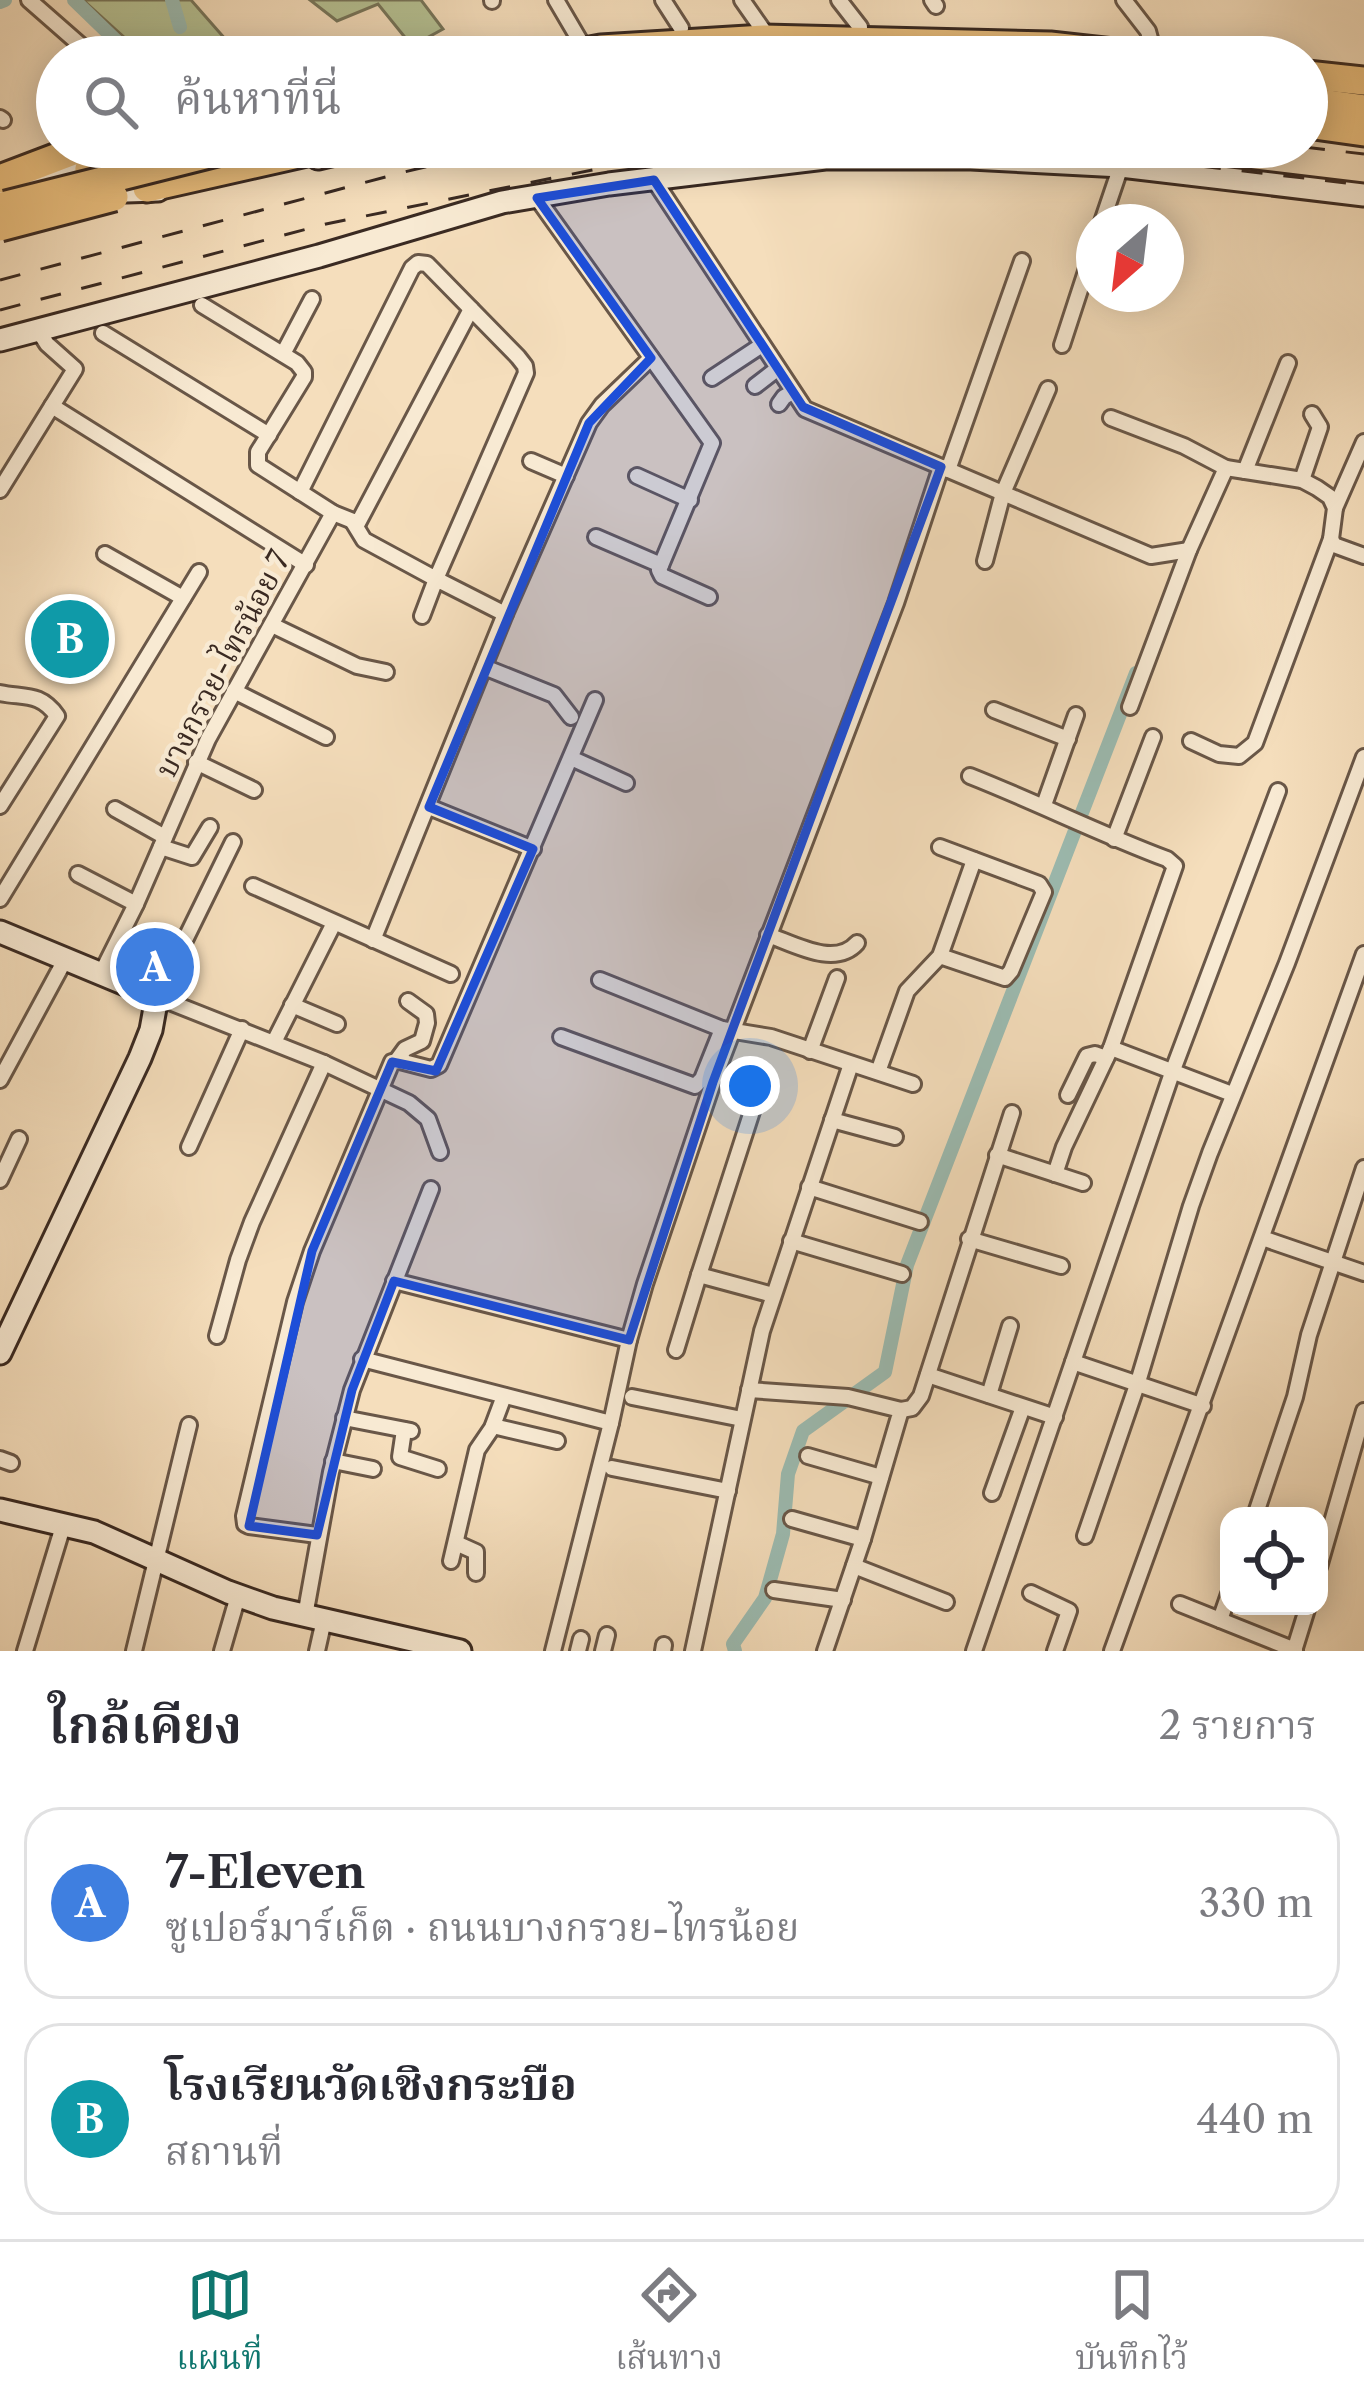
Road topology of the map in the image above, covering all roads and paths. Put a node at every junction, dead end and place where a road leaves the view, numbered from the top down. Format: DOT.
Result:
graph roads {
  1 [pos="28,0"];
  2 [pos="556,0"];
  3 [pos="663,0"];
  4 [pos="742,0"];
  5 [pos="839,0"];
  6 [pos="1124,0"];
  7 [pos="860,27"];
  8 [pos="681,28"];
  9 [pos="763,30"];
  10 [pos="70,36"];
  11 [pos="567,36"];
  12 [pos="1149,36"];
  13 [pos="1328,77"];
  14 [pos="1364,81"];
  15 [pos="1328,101"];
  16 [pos="1364,105"];
  17 [pos="1328,127"];
  18 [pos="1364,132"];
  19 [pos="80,168"];
  20 [pos="87,168"];
  21 [pos="95,168"];
  22 [pos="97,168"];
  23 [pos="153,168"];
  24 [pos="232,168"];
  25 [pos="275,168"];
  26 [pos="747,168"];
  27 [pos="1120,168"];
  28 [pos="1138,168"];
  29 [pos="0,179"];
  30 [pos="654,180"];
  31 [pos="0,192"];
  32 [pos="1364,195"];
  33 [pos="537,198"];
  34 [pos="1108,204"];
  35 [pos="0,206"];
  36 [pos="0,227"];
  37 [pos="0,237"];
  38 [pos="1022,261"];
  39 [pos="312,299"];
  40 [pos="1076,303"];
  41 [pos="202,305"];
  42 [pos="471,309"];
  43 [pos="38,330"];
  44 [pos="104,333"];
  45 [pos="0,340"];
  46 [pos="762,345"];
  47 [pos="1062,346"];
  48 [pos="283,354"];
  49 [pos="651,358"];
  50 [pos="1288,363"];
  51 [pos="777,368"];
  52 [pos="712,378"];
  53 [pos="755,386"];
  54 [pos="1048,389"];
  55 [pos="793,392"];
  56 [pos="779,404"];
  57 [pos="52,406"];
  58 [pos="1312,414"];
  59 [pos="1112,418"];
  60 [pos="268,435"];
  61 [pos="1364,442"];
  62 [pos="531,460"];
  63 [pos="944,468"];
  64 [pos="1226,468"];
  65 [pos="1245,471"];
  66 [pos="566,476"];
  67 [pos="637,476"];
  68 [pos="1302,479"];
  69 [pos="0,490"];
  70 [pos="300,492"];
  71 [pos="1003,493"];
  72 [pos="690,500"];
  73 [pos="1336,508"];
  74 [pos="333,513"];
  75 [pos="353,522"];
  76 [pos="596,537"];
  77 [pos="1331,539"];
  78 [pos="1189,550"];
  79 [pos="105,554"];
  80 [pos="1364,556"];
  81 [pos="985,561"];
  82 [pos="306,565"];
  83 [pos="661,565"];
  84 [pos="200,572"];
  85 [pos="436,579"];
  86 [pos="709,597"];
  87 [pos="183,598"];
  88 [pos="505,614"];
  89 [pos="422,616"];
  90 [pos="272,625"];
  91 [pos="484,667"];
  92 [pos="386,672"];
  93 [pos="234,692"];
  94 [pos="0,693"];
  95 [pos="595,700"];
  96 [pos="1130,707"];
  97 [pos="994,710"];
  98 [pos="1076,715"];
  99 [pos="571,717"];
  100 [pos="1153,736"];
  101 [pos="326,737"];
  102 [pos="1068,739"];
  103 [pos="1191,741"];
  104 [pos="1364,757"];
  105 [pos="571,758"];
  106 [pos="196,762"];
  107 [pos="970,776"];
  108 [pos="626,783"];
  109 [pos="254,790"];
  110 [pos="1278,791"];
  111 [pos="1043,805"];
  112 [pos="0,806"];
  113 [pos="429,807"];
  114 [pos="115,809"];
  115 [pos="210,827"];
  116 [pos="1114,839"];
  117 [pos="163,842"];
  118 [pos="232,842"];
  119 [pos="940,847"];
  120 [pos="533,849"];
  121 [pos="974,860"];
  122 [pos="78,874"];
  123 [pos="254,886"];
  124 [pos="0,899"];
  125 [pos="136,904"];
  126 [pos="334,923"];
  127 [pos="0,932"];
  128 [pos="768,934"];
  129 [pos="373,940"];
  130 [pos="857,943"];
  131 [pos="1364,954"];
  132 [pos="940,956"];
  133 [pos="66,958"];
  134 [pos="102,972"];
  135 [pos="451,974"];
  136 [pos="836,978"];
  137 [pos="600,980"];
  138 [pos="157,997"];
  139 [pos="408,1001"];
  140 [pos="292,1005"];
  141 [pos="337,1024"];
  142 [pos="242,1029"];
  143 [pos="734,1030"];
  144 [pos="560,1037"];
  145 [pos="274,1042"];
  146 [pos="810,1051"];
  147 [pos="1108,1053"];
  148 [pos="397,1060"];
  149 [pos="324,1063"];
  150 [pos="851,1064"];
  151 [pos="1173,1070"];
  152 [pos="878,1072"];
  153 [pos="0,1080"];
  154 [pos="913,1084"];
  155 [pos="381,1088"];
  156 [pos="1232,1094"];
  157 [pos="1068,1095"];
  158 [pos="754,1102"];
  159 [pos="1012,1113"];
  160 [pos="832,1120"];
  161 [pos="895,1137"];
  162 [pos="19,1139"];
  163 [pos="189,1148"];
  164 [pos="440,1152"];
  165 [pos="997,1155"];
  166 [pos="1364,1168"];
  167 [pos="1054,1174"];
  168 [pos="0,1180"];
  169 [pos="1083,1183"];
  170 [pos="809,1186"];
  171 [pos="431,1189"];
  172 [pos="920,1222"];
  173 [pos="1262,1238"];
  174 [pos="970,1239"];
  175 [pos="791,1241"];
  176 [pos="1333,1263"];
  177 [pos="1061,1266"];
  178 [pos="1364,1273"];
  179 [pos="902,1274"];
  180 [pos="699,1275"];
  181 [pos="394,1281"];
  182 [pos="772,1295"];
  183 [pos="1010,1326"];
  184 [pos="217,1336"];
  185 [pos="629,1340"];
  186 [pos="676,1351"];
  187 [pos="0,1354"];
  188 [pos="362,1359"];
  189 [pos="1072,1362"];
  190 [pos="928,1375"];
  191 [pos="1138,1382"];
  192 [pos="749,1390"];
  193 [pos="989,1395"];
  194 [pos="504,1396"];
  195 [pos="632,1397"];
  196 [pos="1203,1406"];
  197 [pos="1023,1407"];
  198 [pos="901,1410"];
  199 [pos="1364,1411"];
  200 [pos="1055,1417"];
  201 [pos="344,1418"];
  202 [pos="742,1419"];
  203 [pos="611,1423"];
  204 [pos="189,1425"];
  205 [pos="493,1426"];
  206 [pos="557,1441"];
  207 [pos="808,1456"];
  208 [pos="333,1461"];
  209 [pos="612,1468"];
  210 [pos="1356,1468"];
  211 [pos="373,1469"];
  212 [pos="438,1469"];
  213 [pos="881,1477"];
  214 [pos="728,1491"];
  215 [pos="992,1493"];
  216 [pos="1258,1507"];
  217 [pos="0,1510"];
  218 [pos="792,1519"];
  219 [pos="64,1523"];
  220 [pos="317,1535"];
  221 [pos="1084,1536"];
  222 [pos="863,1539"];
  223 [pos="455,1543"];
  224 [pos="1328,1543"];
  225 [pos="156,1560"];
  226 [pos="451,1561"];
  227 [pos="854,1566"];
  228 [pos="476,1573"];
  229 [pos="775,1590"];
  230 [pos="1031,1593"];
  231 [pos="238,1596"];
  232 [pos="843,1600"];
  233 [pos="946,1602"];
  234 [pos="1180,1604"];
  235 [pos="1222,1615"];
  236 [pos="1304,1615"];
  237 [pos="314,1618"];
  238 [pos="1220,1620"];
  239 [pos="977,1650"];
  240 [pos="1294,1650"];
  241 [pos="25,1651"];
  242 [pos="134,1651"];
  243 [pos="222,1651"];
  244 [pos="317,1651"];
  245 [pos="460,1651"];
  246 [pos="554,1651"];
  247 [pos="693,1651"];
  248 [pos="825,1651"];
  249 [pos="1055,1651"];
  250 [pos="1112,1651"];
  1 -- 10 [label="street"];
  2 -- 11 [label="street"];
  3 -- 8 [label="street"];
  4 -- 9 [label="street"];
  5 -- 7 [label="street"];
  6 -- 12 [label="street"];
  13 -- 14 [label="highway"];
  15 -- 16 [label="highway"];
  17 -- 18 [label="highway"];
  19 -- 29 [label="highway"];
  20 -- 31 [label="main road"];
  21 -- 37 [label="main road"];
  22 -- 25 [label="main road"];
  23 -- 35 [label="highway, bridge"];
  24 -- 36 [label="highway, bridge"];
  26 -- 30 [label="main road"];
  27 -- 34 [label="street"];
  28 -- 32 [label="main road"];
  30 -- 33 [label="main road"];
  30 -- 46 [label="street"];
  33 -- 43 [label="main road"];
  33 -- 49 [label="street"];
  38 -- 63 [label="street"];
  39 -- 48 [label="street"];
  40 -- 47 [label="street"];
  41 -- 48 [label="street"];
  42 -- 70 [label="street"];
  42 -- 75 [label="street"];
  42 -- 85 [label="street"];
  43 -- 45 [label="main road"];
  43 -- 57 [label="street"];
  44 -- 60 [label="street"];
  46 -- 51 [label="street"];
  46 -- 52 [label="street"];
  48 -- 60 [label="street"];
  49 -- 66 [label="street"];
  49 -- 72 [label="street"];
  50 -- 65 [label="street"];
  51 -- 53 [label="street"];
  51 -- 55 [label="street"];
  54 -- 71 [label="street"];
  55 -- 56 [label="street"];
  55 -- 63 [label="street"];
  57 -- 69 [label="street"];
  57 -- 82 [label="street"];
  58 -- 68 [label="street"];
  59 -- 64 [label="street"];
  60 -- 70 [label="street"];
  61 -- 73 [label="street"];
  62 -- 66 [label="street"];
  63 -- 71 [label="street"];
  63 -- 128 [label="street"];
  64 -- 65 [label="street"];
  64 -- 78 [label="street"];
  65 -- 68 [label="street"];
  66 -- 88 [label="street"];
  67 -- 72 [label="street"];
  68 -- 73 [label="street"];
  70 -- 74 [label="street"];
  71 -- 78 [label="street"];
  71 -- 81 [label="street"];
  72 -- 83 [label="street"];
  73 -- 77 [label="street"];
  74 -- 75 [label="street"];
  74 -- 82 [label="street, บางกรวย-ไทรน้อย 7"];
  75 -- 85 [label="street"];
  76 -- 83 [label="street"];
  77 -- 80 [label="street"];
  77 -- 103 [label="street"];
  78 -- 96 [label="street"];
  79 -- 87 [label="street"];
  82 -- 90 [label="street, บางกรวย-ไทรน้อย 7"];
  83 -- 86 [label="street"];
  84 -- 87 [label="street"];
  85 -- 88 [label="street"];
  85 -- 89 [label="street"];
  87 -- 124 [label="street"];
  88 -- 91 [label="street"];
  90 -- 92 [label="street"];
  90 -- 93 [label="street, บางกรวย-ไทรน้อย 7"];
  91 -- 99 [label="street"];
  91 -- 113 [label="street"];
  93 -- 101 [label="street"];
  93 -- 106 [label="street, บางกรวย-ไทรน้อย 7"];
  94 -- 112 [label="street"];
  95 -- 105 [label="street"];
  97 -- 102 [label="street"];
  98 -- 102 [label="street"];
  100 -- 116 [label="street"];
  102 -- 111 [label="street"];
  104 -- 156 [label="street"];
  105 -- 108 [label="street"];
  105 -- 120 [label="street"];
  106 -- 109 [label="street"];
  106 -- 117 [label="street, บางกรวย-ไทรน้อย 7"];
  107 -- 111 [label="street"];
  110 -- 151 [label="street"];
  111 -- 116 [label="street"];
  113 -- 120 [label="street"];
  113 -- 129 [label="street"];
  114 -- 117 [label="street"];
  115 -- 117 [label="street"];
  116 -- 147 [label="street"];
  117 -- 125 [label="street, บางกรวย-ไทรน้อย 7"];
  118 -- 138 [label="street"];
  119 -- 121 [label="street"];
  120 -- 148 [label="street"];
  121 -- 132 [label="street"];
  121 -- 132 [label="street"];
  122 -- 125 [label="street"];
  123 -- 126 [label="street"];
  125 -- 134 [label="street, บางกรวย-ไทรน้อย 7"];
  126 -- 129 [label="street"];
  126 -- 140 [label="street"];
  127 -- 133 [label="main road"];
  128 -- 130 [label="street"];
  128 -- 143 [label="street"];
  129 -- 135 [label="street"];
  131 -- 173 [label="street"];
  132 -- 152 [label="street"];
  133 -- 134 [label="main road"];
  133 -- 153 [label="street"];
  134 -- 138 [label="main road"];
  136 -- 146 [label="street"];
  137 -- 143 [label="street"];
  138 -- 142 [label="street"];
  138 -- 187 [label="main road"];
  139 -- 148 [label="street"];
  140 -- 141 [label="street"];
  140 -- 145 [label="street"];
  142 -- 145 [label="street"];
  142 -- 163 [label="street"];
  143 -- 144 [label="street"];
  143 -- 146 [label="street"];
  143 -- 185 [label="street"];
  145 -- 149 [label="street"];
  146 -- 150 [label="street"];
  147 -- 151 [label="street"];
  147 -- 157 [label="street"];
  147 -- 167 [label="street"];
  148 -- 155 [label="street"];
  149 -- 155 [label="street"];
  149 -- 184 [label="street"];
  150 -- 152 [label="street"];
  150 -- 160 [label="street"];
  151 -- 156 [label="street"];
  151 -- 189 [label="street"];
  152 -- 154 [label="street"];
  155 -- 164 [label="street"];
  155 -- 220 [label="street"];
  156 -- 191 [label="street"];
  158 -- 180 [label="street"];
  159 -- 165 [label="street"];
  160 -- 161 [label="street"];
  160 -- 170 [label="street"];
  162 -- 168 [label="street"];
  165 -- 167 [label="street"];
  165 -- 174 [label="street"];
  166 -- 176 [label="street"];
  167 -- 169 [label="street"];
  170 -- 172 [label="street"];
  170 -- 175 [label="street"];
  171 -- 181 [label="street"];
  173 -- 176 [label="street"];
  173 -- 196 [label="street"];
  174 -- 177 [label="street"];
  174 -- 190 [label="street"];
  175 -- 179 [label="street"];
  175 -- 182 [label="street"];
  176 -- 178 [label="street"];
  176 -- 216 [label="street"];
  180 -- 182 [label="street"];
  180 -- 186 [label="street"];
  181 -- 185 [label="street"];
  181 -- 188 [label="street"];
  182 -- 192 [label="street"];
  183 -- 193 [label="street"];
  185 -- 203 [label="street"];
  188 -- 194 [label="street"];
  188 -- 201 [label="street"];
  189 -- 191 [label="street"];
  189 -- 200 [label="street"];
  190 -- 193 [label="street"];
  190 -- 198 [label="street"];
  191 -- 196 [label="street"];
  191 -- 221 [label="street"];
  192 -- 198 [label="street"];
  192 -- 202 [label="street"];
  193 -- 197 [label="street"];
  194 -- 203 [label="street"];
  194 -- 205 [label="street"];
  195 -- 202 [label="street"];
  196 -- 250 [label="street"];
  197 -- 200 [label="street"];
  197 -- 215 [label="street"];
  198 -- 213 [label="street"];
  199 -- 210 [label="street"];
  200 -- 239 [label="street"];
  201 -- 208 [label="street"];
  201 -- 212 [label="street"];
  202 -- 214 [label="street"];
  203 -- 246 [label="street"];
  204 -- 225 [label="street"];
  205 -- 206 [label="street"];
  205 -- 223 [label="street"];
  207 -- 213 [label="street"];
  208 -- 211 [label="street"];
  208 -- 220 [label="street"];
  209 -- 214 [label="street"];
  210 -- 224 [label="street"];
  213 -- 222 [label="street"];
  214 -- 247 [label="street"];
  217 -- 219 [label="main road"];
  218 -- 222 [label="street"];
  219 -- 225 [label="main road"];
  219 -- 241 [label="street"];
  220 -- 237 [label="street"];
  222 -- 227 [label="street"];
  223 -- 226 [label="street"];
  223 -- 228 [label="street"];
  225 -- 231 [label="main road"];
  225 -- 242 [label="street"];
  227 -- 232 [label="street"];
  227 -- 233 [label="street"];
  229 -- 232 [label="street"];
  230 -- 249 [label="street"];
  231 -- 237 [label="main road"];
  231 -- 243 [label="street"];
  232 -- 248 [label="street"];
  234 -- 238 [label="street"];
  235 -- 238 [label="street"];
  236 -- 240 [label="street"];
  237 -- 244 [label="street"];
  237 -- 245 [label="main road"];
  238 -- 240 [label="street"];
}
